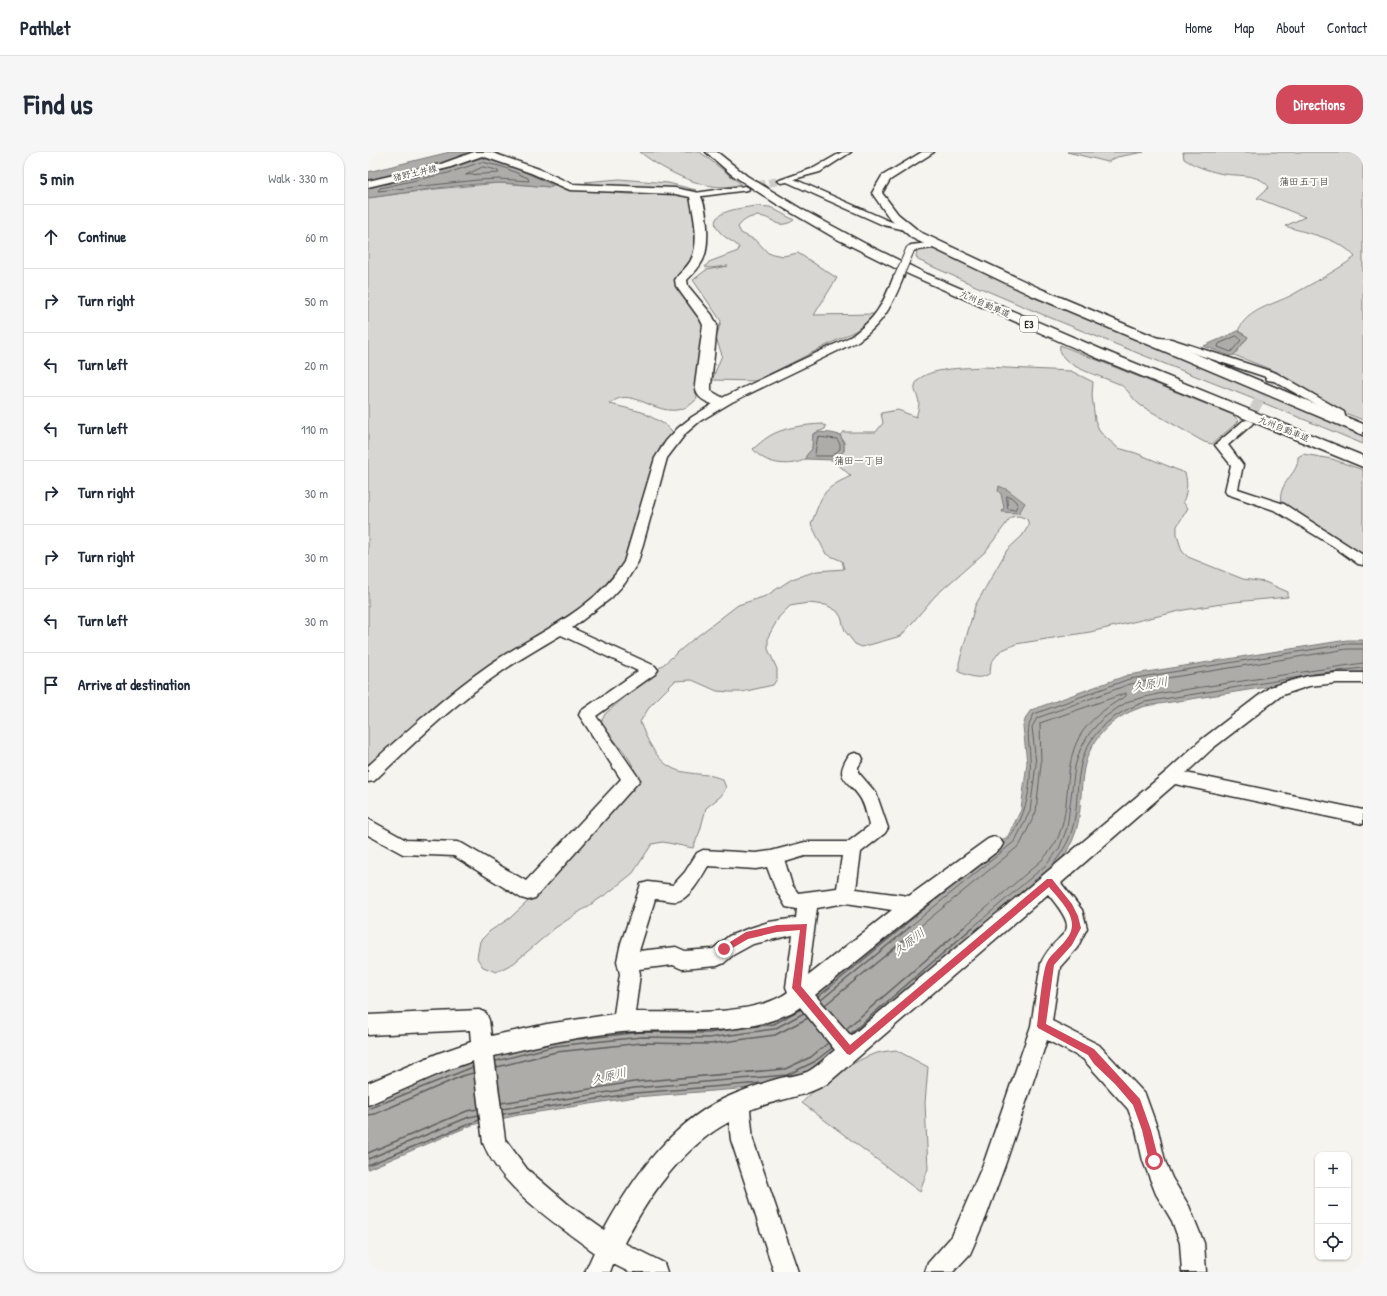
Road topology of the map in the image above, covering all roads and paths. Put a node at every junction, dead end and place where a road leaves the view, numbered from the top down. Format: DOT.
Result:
graph roads {
  1 [pos="711,152"];
  2 [pos="724,152"];
  3 [pos="848,152"];
  4 [pos="929,152"];
  5 [pos="482,153"];
  6 [pos="787,180"];
  7 [pos="778,181"];
  8 [pos="368,184"];
  9 [pos="745,188"];
  10 [pos="695,195"];
  11 [pos="911,241"];
  12 [pos="1148,340"];
  13 [pos="720,402"];
  14 [pos="1340,420"];
  15 [pos="1247,423"];
  16 [pos="1363,430"];
  17 [pos="1363,452"];
  18 [pos="1363,462"];
  19 [pos="1363,561"];
  20 [pos="559,628"];
  21 [pos="1363,678"];
  22 [pos="855,759"];
  23 [pos="368,776"];
  24 [pos="1172,777"];
  25 [pos="1363,817"];
  26 [pos="368,826"];
  27 [pos="994,844"];
  28 [pos="852,849"];
  29 [pos="771,859"];
  30 [pos="1049,882"];
  31 [pos="846,895"];
  32 [pos="808,901"];
  33 [pos="912,905"];
  34 [pos="804,926"];
  35 [pos="627,961"];
  36 [pos="802,994"];
  37 [pos="623,1022"];
  38 [pos="368,1025"];
  39 [pos="1041,1026"];
  40 [pos="483,1048"];
  41 [pos="850,1051"];
  42 [pos="368,1094"];
  43 [pos="738,1104"];
  44 [pos="608,1248"];
  45 [pos="597,1272"];
  46 [pos="655,1272"];
  47 [pos="786,1272"];
  48 [pos="937,1272"];
  49 [pos="1194,1272"];
  1 -- 18 [label="main road, 九州自動車道 / E3"];
  2 -- 17 [label="main road, 九州自動車道 / E3"];
  3 -- 6 [label="street"];
  4 -- 11 [label="main road"];
  5 -- 8 [label="main road, 猪野土井線"];
  5 -- 10 [label="main road"];
  6 -- 7 [label="street"];
  6 -- 11 [label="street"];
  9 -- 10 [label="street"];
  10 -- 13 [label="main road"];
  11 -- 12 [label="main road"];
  11 -- 13 [label="street, bridge"];
  12 -- 14 [label="main road"];
  12 -- 14 [label="street"];
  13 -- 20 [label="street"];
  14 -- 16 [label="main road"];
  15 -- 19 [label="street"];
  20 -- 23 [label="street"];
  20 -- 26 [label="street"];
  21 -- 24 [label="street"];
  22 -- 28 [label="street"];
  24 -- 25 [label="street"];
  24 -- 30 [label="street"];
  27 -- 33 [label="street"];
  28 -- 29 [label="street"];
  28 -- 31 [label="street"];
  29 -- 32 [label="street"];
  29 -- 35 [label="street"];
  30 -- 39 [label="street"];
  30 -- 41 [label="street"];
  31 -- 32 [label="street"];
  31 -- 33 [label="street"];
  32 -- 34 [label="street"];
  33 -- 36 [label="street"];
  34 -- 35 [label="street"];
  34 -- 36 [label="street"];
  35 -- 37 [label="street"];
  36 -- 37 [label="street"];
  36 -- 41 [label="street"];
  37 -- 40 [label="street"];
  38 -- 40 [label="street"];
  39 -- 48 [label="street"];
  39 -- 49 [label="street"];
  40 -- 42 [label="street"];
  40 -- 44 [label="street"];
  41 -- 43 [label="street"];
  43 -- 44 [label="street"];
  43 -- 47 [label="street"];
  44 -- 45 [label="street"];
  44 -- 46 [label="street"];
}
